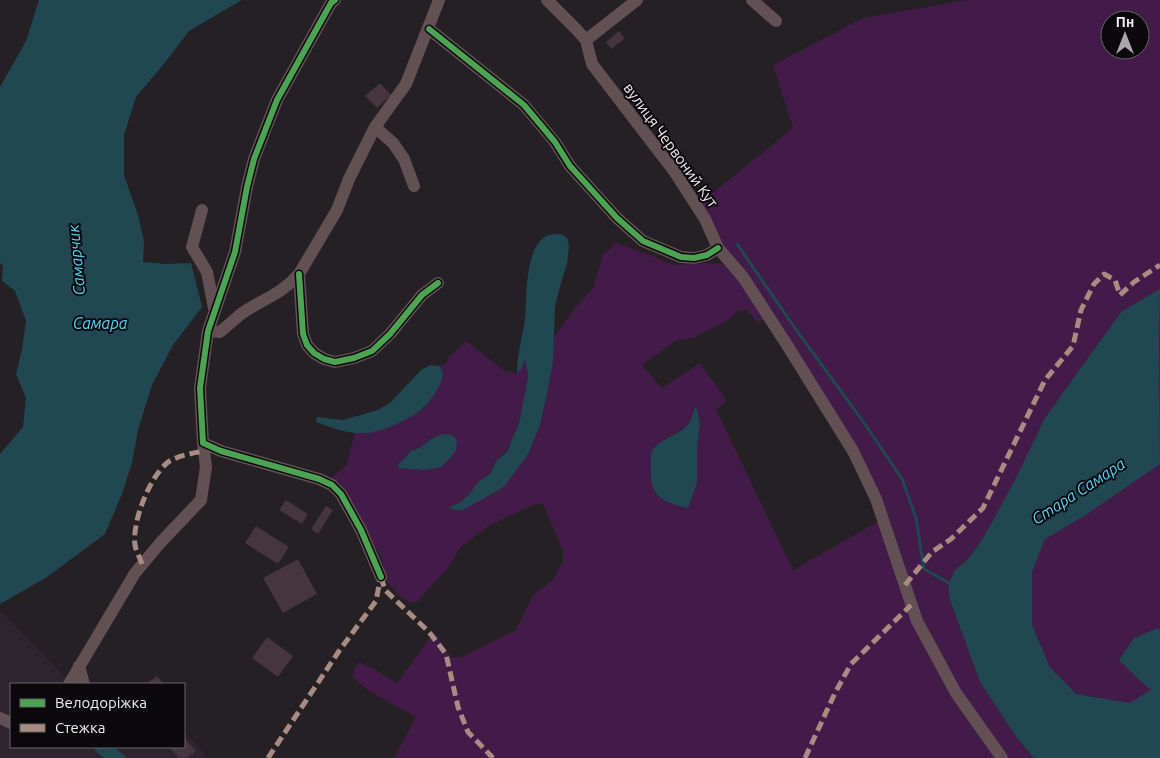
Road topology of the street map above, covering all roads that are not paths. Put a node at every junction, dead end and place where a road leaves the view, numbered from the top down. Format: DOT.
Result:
graph roads {
  1 [pos="335,0"];
  2 [pos="439,0"];
  3 [pos="547,0"];
  4 [pos="638,0"];
  5 [pos="752,0"];
  6 [pos="776,22"];
  7 [pos="429,29"];
  8 [pos="586,40"];
  9 [pos="375,127"];
  10 [pos="414,186"];
  11 [pos="202,210"];
  12 [pos="718,248"];
  13 [pos="299,274"];
  14 [pos="438,283"];
  15 [pos="215,311"];
  16 [pos="208,331"];
  17 [pos="203,443"];
  18 [pos="381,577"];
  19 [pos="79,666"];
  20 [pos="70,683"];
  21 [pos="84,683"];
  22 [pos="1002,758"];
  1 -- 15 [label="street"];
  2 -- 7 [label="street"];
  3 -- 8 [label="street, вулиця Червоний Кут"];
  4 -- 8 [label="street"];
  5 -- 6 [label="street"];
  7 -- 9 [label="street"];
  7 -- 12 [label="street"];
  8 -- 12 [label="street, вулиця Червоний Кут"];
  9 -- 10 [label="street"];
  9 -- 13 [label="street"];
  11 -- 15 [label="street"];
  12 -- 22 [label="street, вулиця Червоний Кут"];
  13 -- 14 [label="street"];
  13 -- 16 [label="street"];
  15 -- 16 [label="street"];
  16 -- 17 [label="street"];
  17 -- 18 [label="street"];
  17 -- 19 [label="street"];
  19 -- 20 [label="street"];
  19 -- 21 [label="street"];
}
